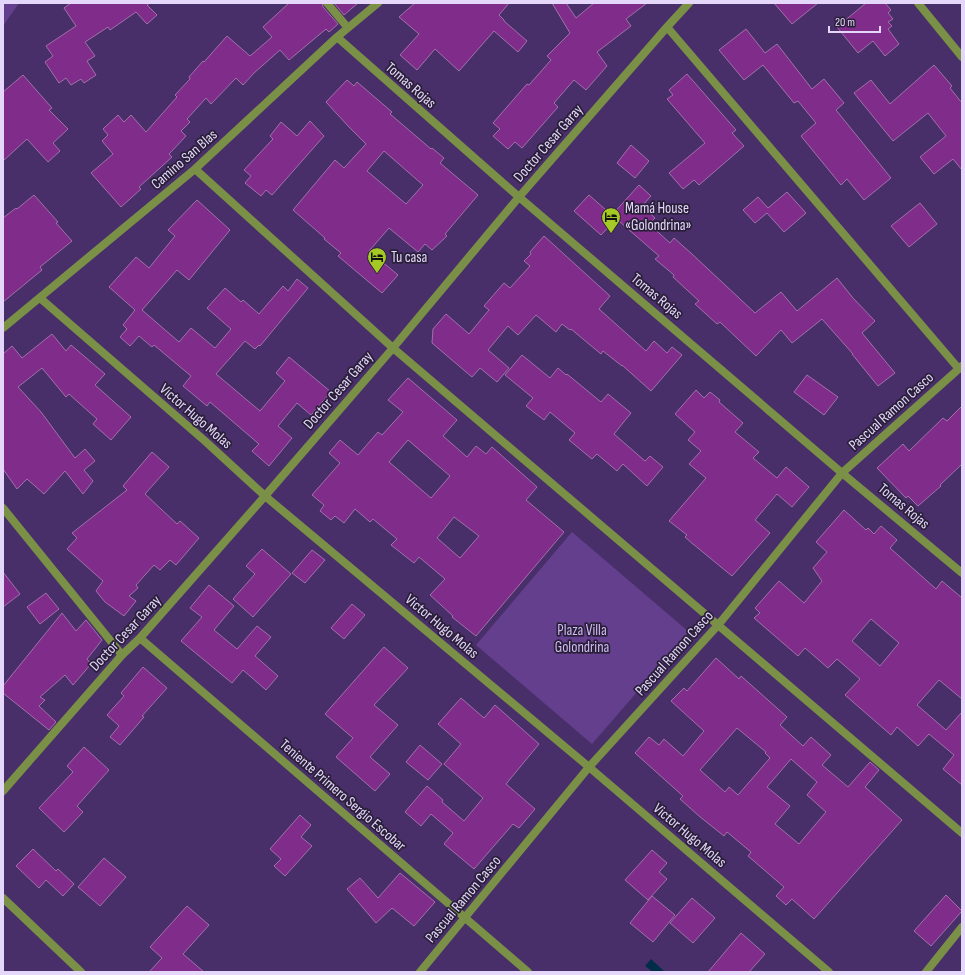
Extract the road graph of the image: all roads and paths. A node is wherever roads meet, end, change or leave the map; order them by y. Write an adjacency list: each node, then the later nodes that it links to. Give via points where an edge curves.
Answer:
1 (326, 3): 6 (street)
2 (378, 3): 6 (street, Camino San Blas)
3 (689, 3): 5 (street, Doctor Cesar Garay)
4 (918, 3): 8 (street)
5 (667, 27): 10 (street, Doctor Cesar Garay); 14 (street)
6 (348, 28): 7 (street, Camino San Blas)
7 (337, 37): 9 (street, Camino San Blas); 10 (street, Tomas Rojas)
8 (962, 57)
9 (195, 169): 11 (street, Camino San Blas); 13 (street)
10 (519, 197): 13 (street, Doctor Cesar Garay); 15 (street, Tomas Rojas)
11 (40, 298): 12 (street, Camino San Blas); 16 (street, Victor Hugo Molas)
12 (3, 328)
13 (393, 348): 16 (street, Doctor Cesar Garay); 19 (street)
14 (960, 367): 15 (street, Pascual Ramon Casco)
15 (842, 473): 18 (street, Tomas Rojas); 19 (street, Pascual Ramon Casco)
16 (265, 496): 20 (street, Doctor Cesar Garay); 22 (street, Victor Hugo Molas)
17 (3, 508): 21 (street)
18 (962, 573)
19 (719, 624): 22 (street, Pascual Ramon Casco); 24 (street)
20 (140, 638): 21 (street, Doctor Cesar Garay); 26 (street, Teniente Primero Sergio Escobar)
21 (122, 655): 23 (street, Doctor Cesar Garay)
22 (588, 767): 26 (street, Pascual Ramon Casco); 31 (street, Victor Hugo Molas)
23 (3, 791)
24 (962, 833)
25 (3, 898): 28 (street)
26 (466, 919): 29 (street, Pascual Ramon Casco); 30 (street, Teniente Primero Sergio Escobar)
27 (962, 927): 32 (street)
28 (81, 972)
29 (420, 972)
30 (528, 972)
31 (829, 972)
32 (926, 972)

